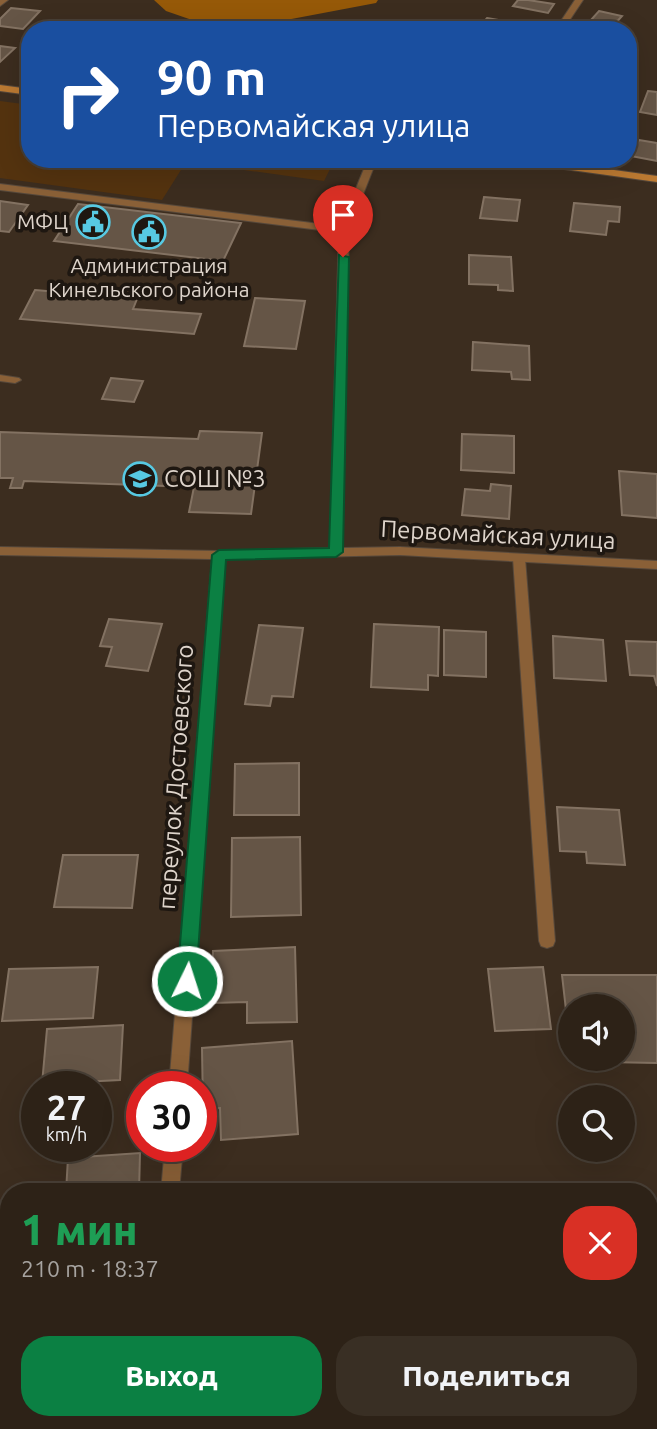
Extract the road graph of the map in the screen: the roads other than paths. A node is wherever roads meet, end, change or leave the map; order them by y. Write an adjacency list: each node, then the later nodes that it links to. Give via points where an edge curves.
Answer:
1 (579, 0): 2 (street)
2 (565, 21)
3 (0, 88): 4 (street)
4 (21, 91)
5 (369, 168): 9 (street)
6 (578, 168): 7 (street)
7 (657, 179)
8 (0, 187): 9 (street)
9 (344, 230): 13 (street)
10 (0, 378): 11 (street)
11 (15, 380)
12 (0, 551): 14 (street, Первомайская улица)
13 (336, 552): 14 (street, Первомайская улица); 15 (street, Первомайская улица)
14 (219, 555): 18 (street, переулок Достоевского)
15 (519, 558): 16 (street, Первомайская улица); 17 (street)
16 (657, 565)
17 (547, 941)
18 (179, 1071)
19 (173, 1162): 20 (street)
20 (171, 1183)

